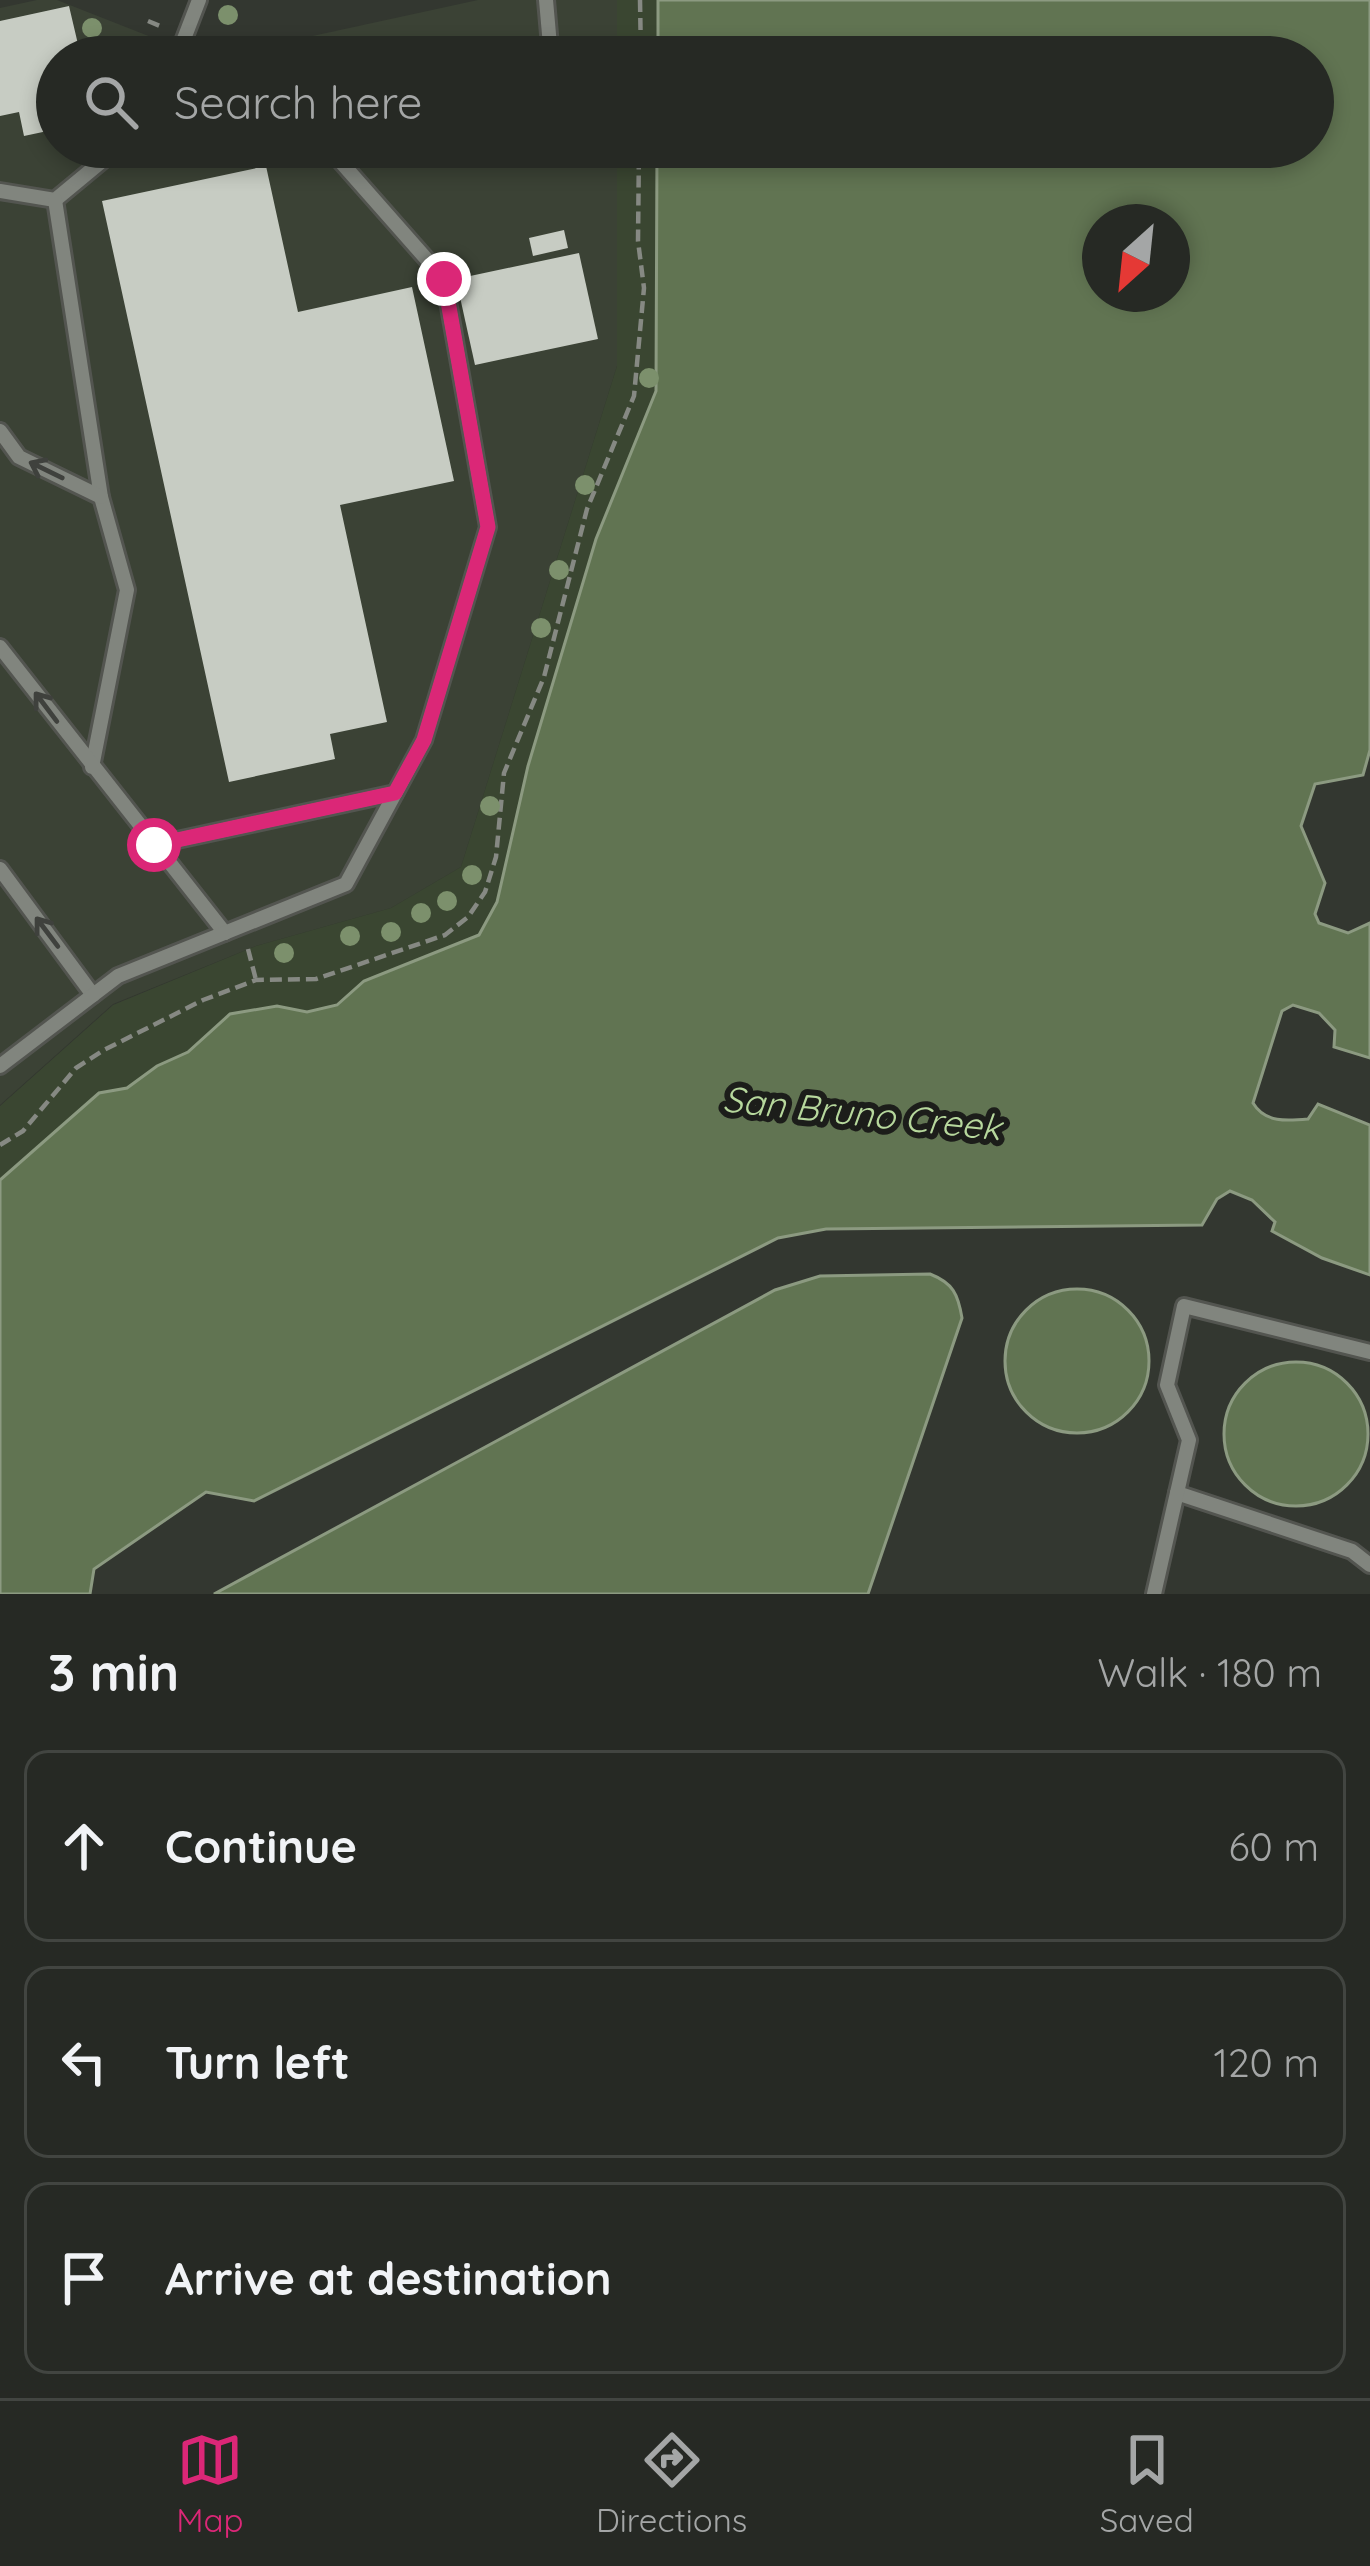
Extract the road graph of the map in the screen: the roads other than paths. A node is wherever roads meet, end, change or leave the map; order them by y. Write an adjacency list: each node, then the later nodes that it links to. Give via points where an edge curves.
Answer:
1 (199, 0): 3 (lane)
2 (546, 0): 4 (lane)
3 (185, 36)
4 (549, 36)
5 (94, 168): 8 (lane)
6 (346, 168): 13 (lane, via 444,279 488,527 424,740)
7 (0, 191): 8 (lane)
8 (55, 200): 10 (lane)
9 (0, 431): 10 (lane, one-way to 9, via 19,457)
10 (100, 496): 12 (lane, via 127,590)
11 (0, 646): 12 (lane, one-way to 11)
12 (92, 767): 14 (lane)
13 (395, 793): 14 (lane); 16 (lane, via 346,884)
14 (154, 845): 16 (lane)
15 (0, 869): 17 (lane, one-way to 15)
16 (225, 933): 17 (lane, via 118,976)
17 (93, 995): 18 (lane)
18 (0, 1066)
19 (1370, 1352): 20 (lane, via 1184,1306 1167,1385 1189,1440)
20 (1177, 1493): 21 (lane); 22 (lane)
21 (1370, 1564)
22 (1154, 1594)

